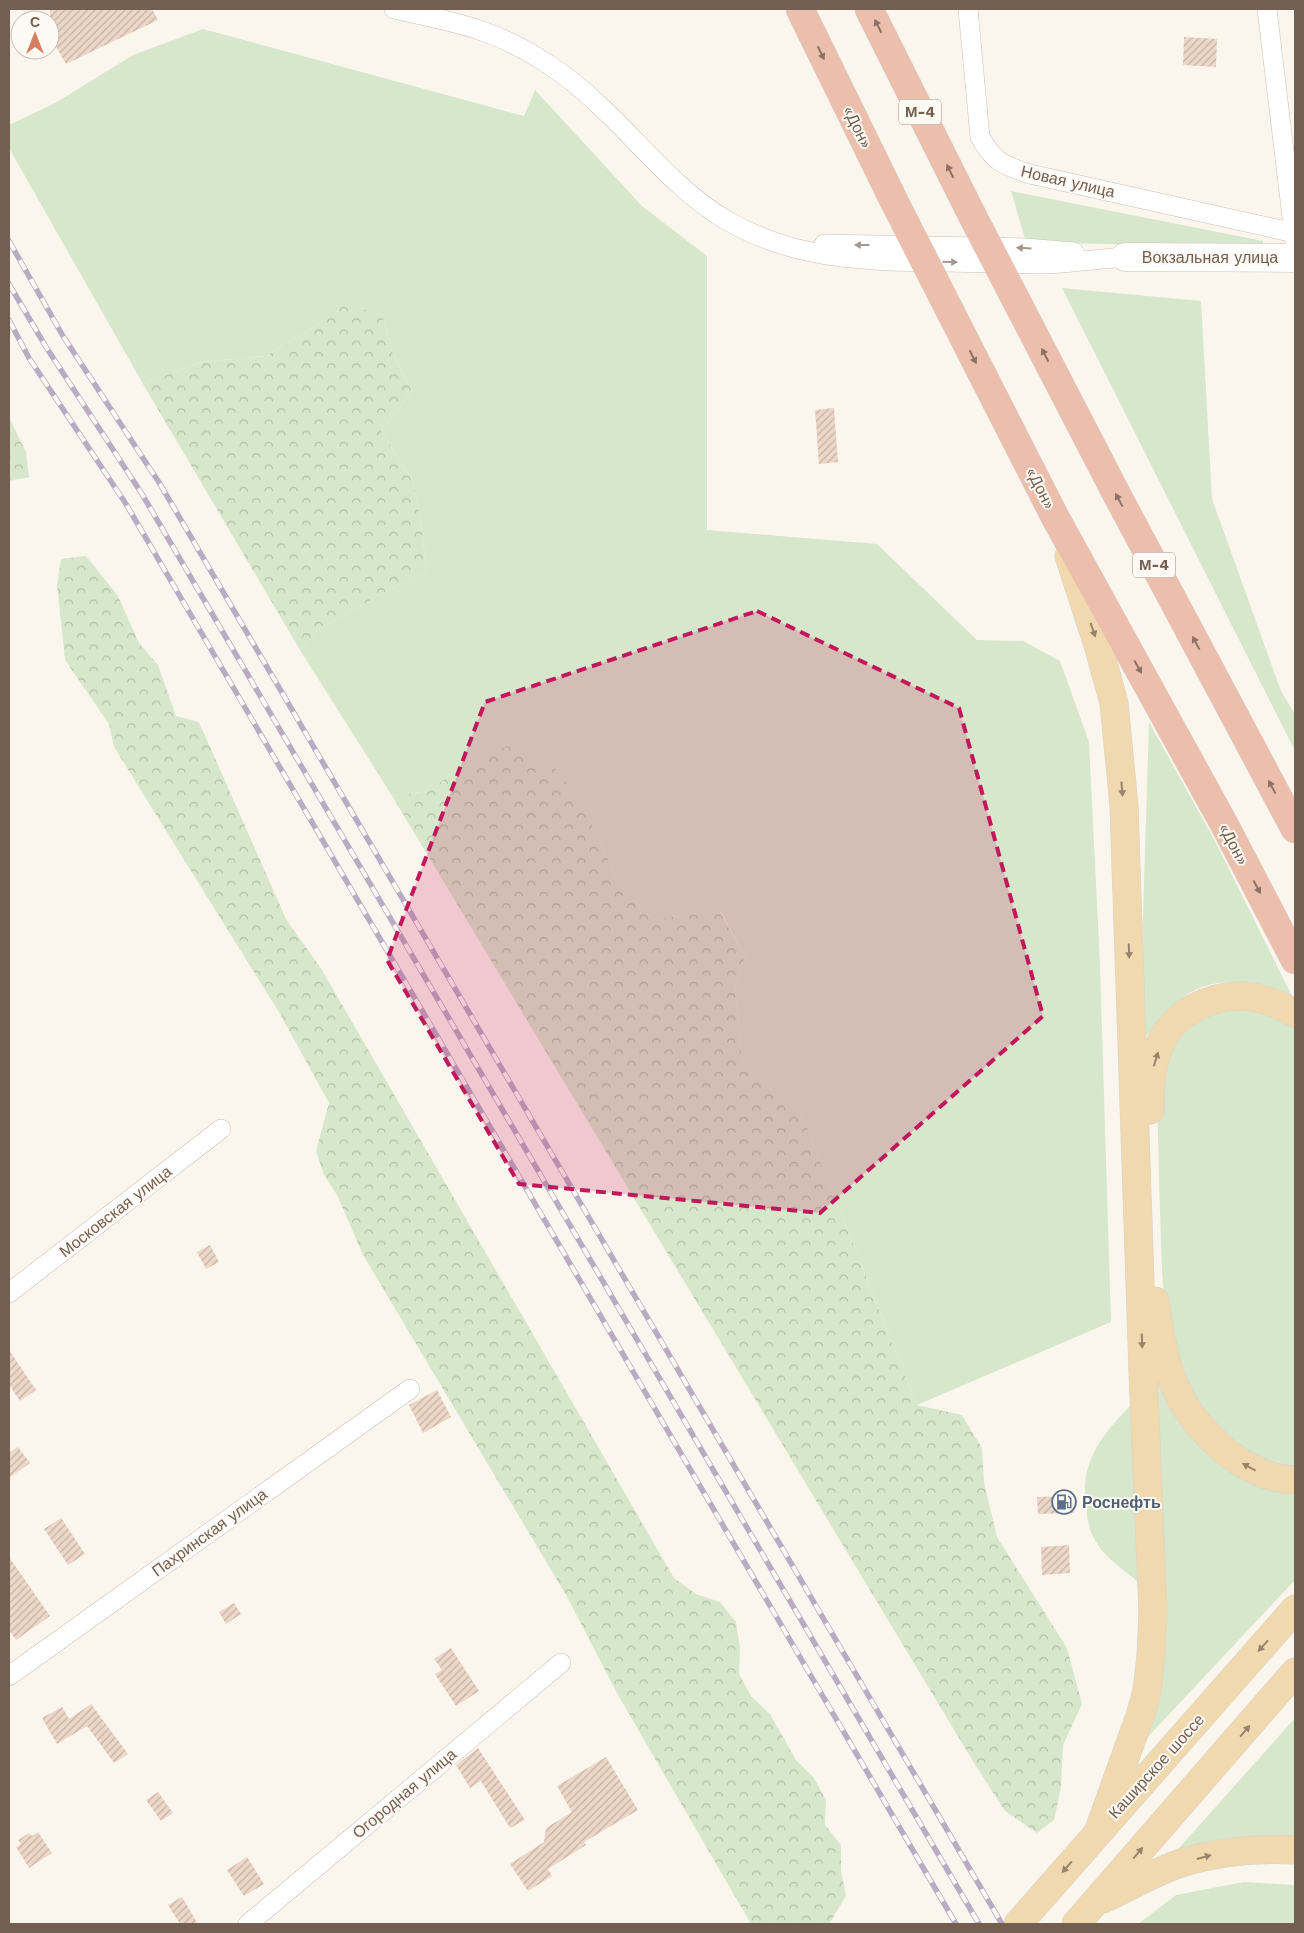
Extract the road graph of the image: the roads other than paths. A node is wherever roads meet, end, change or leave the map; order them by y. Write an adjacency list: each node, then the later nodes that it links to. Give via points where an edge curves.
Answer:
1 (394, 9): 7 (street, via 484,32 546,64 600,105 700,203 727,221 782,244 822,255 866,261 1045,264)
2 (800, 9): 8 (highway, «Дон», one-way to 8, bridge)
3 (869, 9): 9 (highway, М-4, one-way to 3, bridge, via 1117,495)
4 (968, 9): 6 (street, Новая улица, via 980,137 1002,165)
5 (1267, 9): 6 (street)
6 (1295, 241): 7 (street, Вокзальная улица)
7 (1125, 257)
8 (1055, 517): 10 (highway, «Дон», one-way to 10); 20 (main road, one-way to 20, via 1114,703 1124,806 1153,1612 1144,1700)
9 (1295, 830)
10 (1295, 960)
11 (1295, 1013): 15 (main road, one-way to 11, via 1259,1472 1216,1443 1188,1412 1169,1372 1155,1299 1150,1086 1161,1041 1173,1024 1192,1008 1217,998 1245,996)
12 (221, 1129): 13 (street, Московская улица)
13 (9, 1293)
14 (410, 1389): 19 (street, Пахринская улица)
15 (1295, 1480)
16 (1295, 1609): 20 (main road, Каширское шоссе, one-way to 20)
17 (560, 1663): 23 (street, Огородная улица)
18 (1295, 1672): 22 (main road, one-way to 18)
19 (9, 1676)
20 (1099, 1830): 24 (main road, Каширское шоссе, one-way to 24)
21 (1295, 1850): 22 (main road, one-way to 21, via 1183,1863 1214,1854 1247,1849)
22 (1094, 1903): 25 (main road)
23 (248, 1924)
24 (1018, 1924)
25 (1076, 1924)

